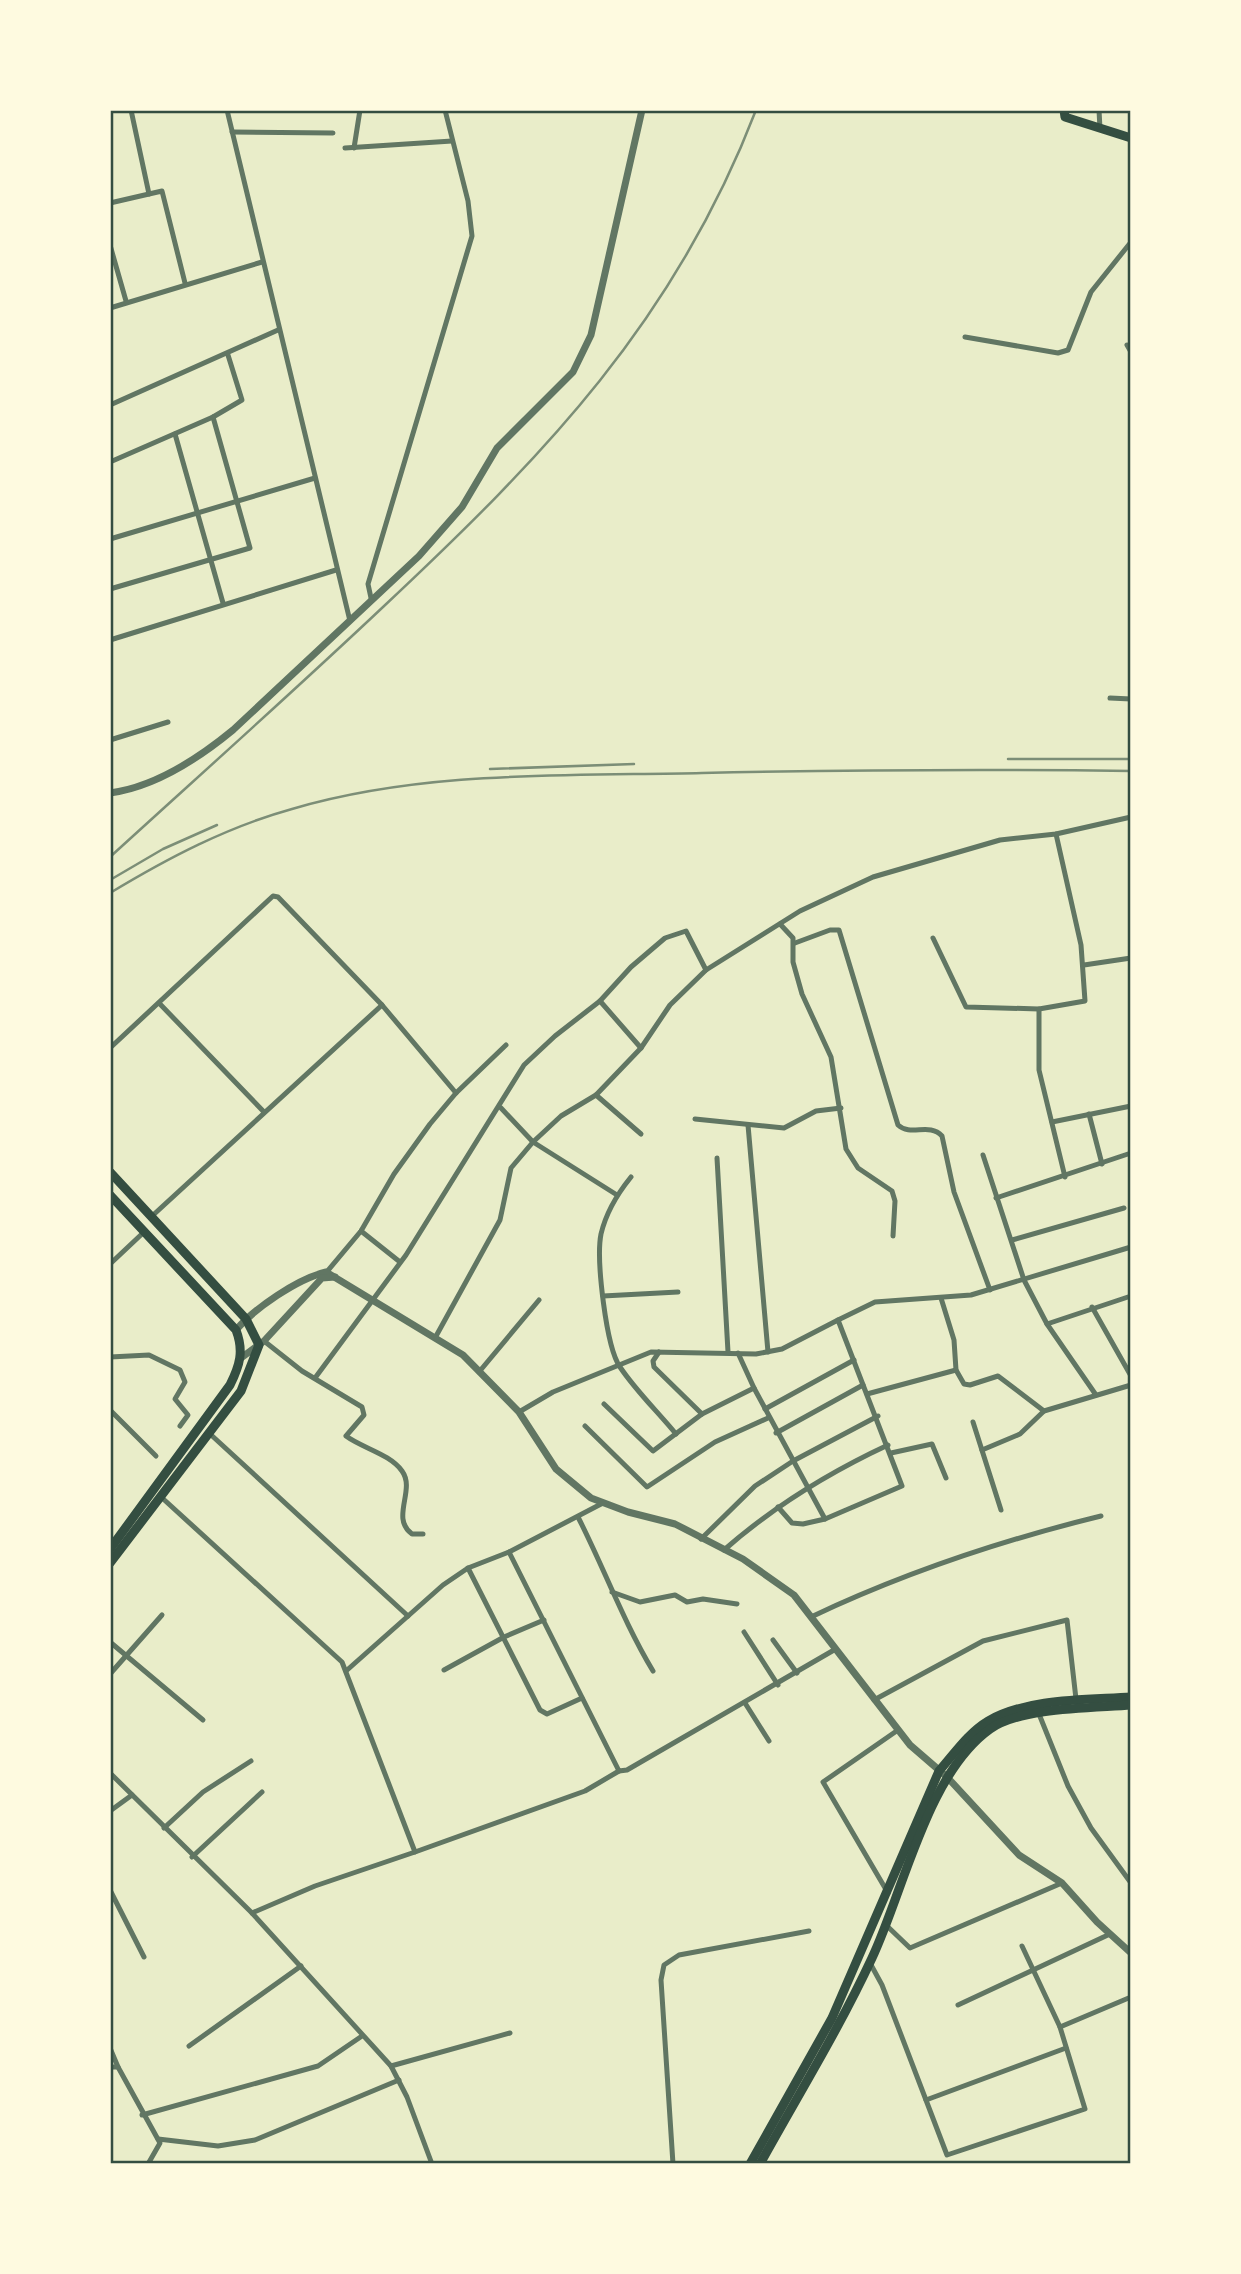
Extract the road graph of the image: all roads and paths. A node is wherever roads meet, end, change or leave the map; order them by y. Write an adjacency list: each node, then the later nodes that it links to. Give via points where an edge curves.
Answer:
1 (131, 110): 15 (street)
2 (227, 110): 9 (street)
3 (360, 110): 14 (street)
4 (445, 110): 12 (street)
5 (642, 110): 37 (street, via 591,335 573,372 497,448 462,507 441,532)
6 (1063, 110): 8 (main road, via 1065,117)
7 (1098, 110): 8 (street)
8 (1100, 129): 11 (main road)
9 (232, 132): 10 (street); 19 (street)
10 (333, 132)
11 (1131, 138)
12 (452, 141): 14 (street); 37 (street, via 472,236 369,584)
13 (345, 148): 14 (street)
14 (355, 148)
15 (149, 194): 16 (street); 20 (street, via 162,191)
16 (110, 203)
17 (1131, 242): 24 (street, via 1091,292 1065,352)
18 (110, 246): 21 (street)
19 (262, 262): 20 (street); 23 (street)
20 (185, 283): 21 (street)
21 (126, 301): 22 (street)
22 (110, 308)
23 (278, 330): 25 (street); 30 (street)
24 (965, 337)
25 (228, 355): 26 (street); 27 (street, via 242,400)
26 (110, 405)
27 (213, 417): 28 (street); 31 (street)
28 (174, 434): 29 (street); 32 (street)
29 (110, 462)
30 (315, 478): 31 (street); 35 (street)
31 (235, 501): 32 (street); 34 (street, via 250,548)
32 (196, 513): 33 (street); 34 (street)
33 (110, 539)
34 (210, 558): 36 (street); 38 (street)
35 (336, 570): 38 (street); 39 (street)
36 (110, 589)
37 (371, 598): 39 (street)
38 (223, 603): 40 (street)
39 (350, 621): 45 (street, via 205,752 174,770)
40 (110, 640)
41 (1110, 698): 42 (street)
42 (1131, 699)
43 (167, 722): 44 (street)
44 (110, 740)
45 (110, 793)
46 (1131, 817): 47 (street)
47 (1056, 834): 48 (street, via 1000,840 889,872); 52 (street)
48 (779, 924): 50 (street); 53 (street)
49 (933, 938): 57 (street, via 966,1007)
50 (795, 943): 65 (street, via 795,971 807,1009 831,1057); 94 (street, via 839,930 897,1122 905,1130 930,1129 942,1136 954,1192)
51 (1131, 958): 52 (street)
52 (1084, 965): 57 (street, via 1085,1001)
53 (706, 970): 54 (street, via 686,931 665,938); 60 (street, via 670,1005)
54 (600, 1001): 60 (street); 64 (street, via 524,1065)
55 (159, 1003): 56 (street, via 276,895); 59 (street); 66 (street)
56 (382, 1005): 61 (street); 66 (street)
57 (1039, 1009): 69 (street, via 1039,1070)
58 (506, 1045): 61 (street)
59 (110, 1048)
60 (641, 1048): 62 (street)
61 (456, 1093): 85 (street, via 394,1174)
62 (596, 1095): 71 (street); 72 (street, via 561,1116)
63 (1131, 1106): 67 (street)
64 (500, 1108): 72 (street); 90 (street)
65 (841, 1108): 70 (street, via 816,1111 784,1128); 87 (street, via 851,1162 884,1183 895,1200)
66 (264, 1112): 84 (street)
67 (1089, 1114): 69 (street); 76 (street)
68 (695, 1119): 70 (street)
69 (1052, 1122): 79 (street)
70 (748, 1125): 110 (street)
71 (641, 1134)
72 (533, 1142): 81 (street); 106 (street, via 511,1168 500,1220)
73 (1131, 1153): 76 (street)
74 (983, 1155): 82 (street)
75 (718, 1158): 109 (street)
76 (1102, 1164): 79 (street)
77 (110, 1172): 84 (main road)
78 (631, 1177): 81 (street)
79 (1065, 1177): 82 (street)
80 (110, 1195): 86 (main road)
81 (617, 1195): 96 (street, via 600,1241)
82 (996, 1198): 88 (street)
83 (1124, 1208): 88 (street)
84 (151, 1217): 102 (main road)
85 (361, 1231): 90 (street); 92 (street)
86 (144, 1232): 91 (street); 105 (main road)
87 (893, 1236)
88 (1012, 1240): 93 (street)
89 (1131, 1247): 93 (street)
90 (400, 1262): 99 (street)
91 (110, 1265)
92 (324, 1275): 99 (street, via 336,1277); 102 (street, via 300,1282); 107 (street)
93 (1024, 1280): 94 (street); 104 (street)
94 (990, 1290): 98 (street)
95 (678, 1292): 96 (street)
96 (603, 1296): 115 (street)
97 (1131, 1296): 101 (street)
98 (942, 1298): 103 (street, via 875,1302); 116 (street, via 954,1340)
99 (373, 1300): 106 (street); 119 (street)
100 (540, 1300): 117 (street)
101 (1092, 1307): 104 (street); 118 (street)
102 (246, 1319): 105 (street); 107 (main road)
103 (838, 1320): 110 (street); 114 (street)
104 (1047, 1324): 124 (street)
105 (236, 1330): 113 (main road)
106 (435, 1338): 117 (street, via 463,1355)
107 (261, 1343): 113 (street); 119 (street); 136 (main road, via 241,1391)
108 (659, 1352): 109 (street); 115 (street); 130 (street, via 654,1367)
109 (728, 1352): 111 (street)
110 (768, 1352): 111 (street)
111 (738, 1353): 122 (street)
112 (110, 1357): 134 (street, via 149,1355 180,1370 185,1382 175,1399 188,1415)
113 (241, 1358): 155 (main road, via 230,1385)
114 (854, 1360): 120 (street); 126 (street)
115 (618, 1365): 129 (street); 138 (street)
116 (956, 1370): 123 (street); 128 (street, via 966,1385 1004,1379)
117 (479, 1372): 129 (street)
118 (1131, 1376)
119 (315, 1378): 153 (street, via 364,1409 365,1415 346,1436 402,1470 406,1482 404,1527 412,1534)
120 (863, 1385): 123 (street); 137 (street)
121 (1131, 1385): 124 (street)
122 (754, 1388): 126 (street); 130 (street)
123 (867, 1394): 131 (street)
124 (1096, 1395): 128 (street)
125 (604, 1404): 138 (street, via 653,1451)
126 (765, 1409): 132 (street)
127 (110, 1410): 142 (street)
128 (1044, 1411): 140 (street, via 1020,1434)
129 (519, 1412): 147 (street, via 555,1469)
130 (702, 1414): 138 (street)
131 (878, 1416): 139 (street); 143 (street)
132 (768, 1418): 135 (street, via 715,1442 647,1487); 137 (street)
133 (973, 1422): 140 (street)
134 (180, 1426)
135 (586, 1426)
136 (209, 1433): 146 (main road); 163 (street)
137 (776, 1433): 143 (street)
138 (676, 1434)
139 (888, 1446): 141 (street); 145 (street)
140 (982, 1450): 149 (street)
141 (891, 1453): 144 (street, via 932,1444); 152 (street, via 902,1486)
142 (156, 1456)
143 (793, 1461): 145 (street); 154 (street, via 755,1486)
144 (946, 1478)
145 (807, 1489): 148 (street); 152 (street)
146 (160, 1496): 158 (main road, via 139,1530); 173 (street, via 342,1662)
147 (603, 1503): 151 (street); 154 (street, via 675,1524)
148 (778, 1507): 152 (street, via 792,1523); 156 (street)
149 (1001, 1510)
150 (1101, 1516): 164 (street, via 965,1552)
151 (579, 1517): 157 (street); 160 (street)
152 (825, 1519)
153 (423, 1534)
154 (701, 1539): 156 (street)
155 (110, 1549)
156 (724, 1550): 164 (street, via 794,1595)
157 (509, 1552): 159 (street); 165 (street)
158 (110, 1563)
159 (468, 1568): 163 (street); 167 (street)
160 (612, 1592): 161 (street, via 640,1602 675,1595 687,1602 704,1599); 174 (street)
161 (737, 1605)
162 (162, 1615): 171 (street)
163 (408, 1616): 173 (street)
164 (811, 1616): 170 (street)
165 (544, 1620): 167 (street); 179 (street)
166 (744, 1632): 177 (street)
167 (504, 1637): 172 (street); 179 (street, via 543,1713)
168 (773, 1640): 175 (street)
169 (110, 1642): 171 (street)
170 (834, 1650): 175 (street); 180 (street)
171 (126, 1655): 176 (street); 185 (street)
172 (444, 1670)
173 (346, 1671): 196 (street)
174 (653, 1671)
175 (797, 1673): 177 (street)
176 (110, 1674)
177 (778, 1685): 182 (street)
178 (1131, 1697): 181 (main road)
179 (582, 1698): 189 (street)
180 (874, 1700): 181 (street, via 983,1641 1067,1620); 186 (street)
181 (1076, 1701): 191 (main road, via 1035,1706 987,1721 966,1739)
182 (744, 1703): 187 (street); 189 (street)
183 (1131, 1705): 184 (main road)
184 (1039, 1714): 191 (main road, via 990,1729); 199 (street, via 1068,1786 1091,1828)
185 (203, 1720)
186 (898, 1730): 191 (street); 201 (street, via 823,1782)
187 (769, 1741)
188 (251, 1761): 195 (street, via 203,1792)
189 (619, 1771): 196 (street, via 585,1791)
190 (110, 1773): 193 (street)
191 (943, 1774): 198 (street, via 1019,1855); 201 (main road); 203 (main road)
192 (262, 1793): 197 (street)
193 (132, 1795): 194 (street); 195 (street)
194 (110, 1811)
195 (164, 1828): 197 (street)
196 (415, 1852): 202 (street)
197 (192, 1857): 202 (street)
198 (1062, 1883): 203 (street, via 910,1948); 205 (street)
199 (1131, 1883)
200 (110, 1890): 208 (street)
201 (888, 1893): 231 (main road, via 832,2018)
202 (252, 1913): 210 (street)
203 (886, 1925): 209 (main road)
204 (809, 1931): 230 (street, via 679,1955 664,1965 661,1980)
205 (1110, 1934): 207 (street); 211 (street)
206 (1022, 1946): 211 (street)
207 (1131, 1953)
208 (144, 1957)
209 (870, 1964): 224 (street); 227 (main road)
210 (301, 1966): 216 (street); 217 (street)
211 (1034, 1969): 213 (street); 214 (street)
212 (1131, 1997): 214 (street)
213 (958, 2005)
214 (1060, 2027): 219 (street)
215 (510, 2033): 220 (street)
216 (362, 2036): 220 (street); 225 (street, via 318,2066)
217 (190, 2046)
218 (110, 2048): 222 (street)
219 (1066, 2048): 224 (street); 224 (street, via 1085,2109 947,2155)
220 (391, 2066): 223 (street)
221 (110, 2067): 222 (street)
222 (118, 2067): 225 (street)
223 (399, 2080): 226 (street, via 255,2140 218,2146); 229 (street)
224 (926, 2100)
225 (142, 2115): 226 (street)
226 (158, 2139): 228 (street, via 159,2149)
227 (764, 2161)
228 (148, 2164)
229 (432, 2164)
230 (673, 2164)
231 (750, 2164)

